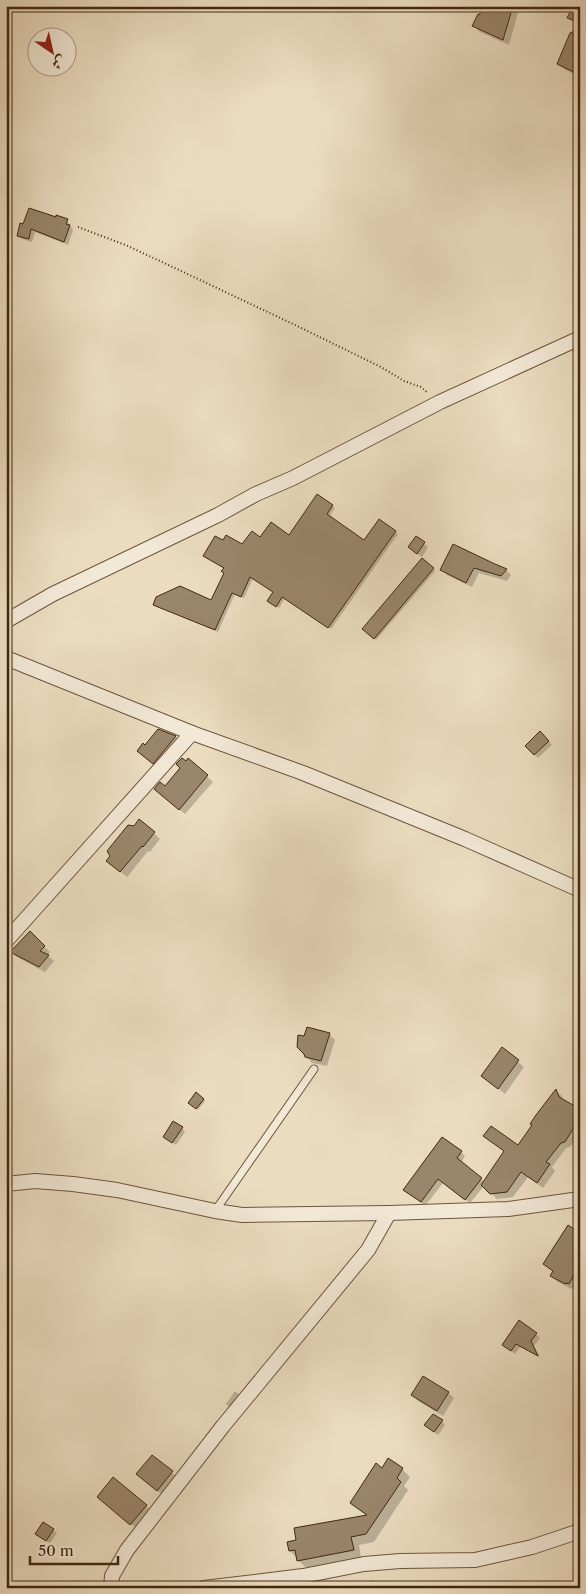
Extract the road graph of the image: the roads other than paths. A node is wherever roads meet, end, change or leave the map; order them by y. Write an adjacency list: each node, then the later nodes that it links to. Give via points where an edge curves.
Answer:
1 (580, 338): 2 (street, via 440,402 293,478 53,594)
2 (6, 621)
3 (6, 658): 4 (street)
4 (192, 733): 5 (street, via 304,773); 6 (street)
5 (580, 890)
6 (6, 941)
7 (314, 1069): 10 (lane)
8 (6, 1184): 10 (street, via 73,1184)
9 (580, 1200): 11 (street, via 508,1209)
10 (215, 1211): 11 (street, via 242,1215)
11 (389, 1213): 13 (street, via 368,1250 223,1426 127,1550 112,1576)
12 (580, 1532): 14 (street, via 475,1560 364,1564 303,1576)
13 (111, 1588)
14 (204, 1588)

